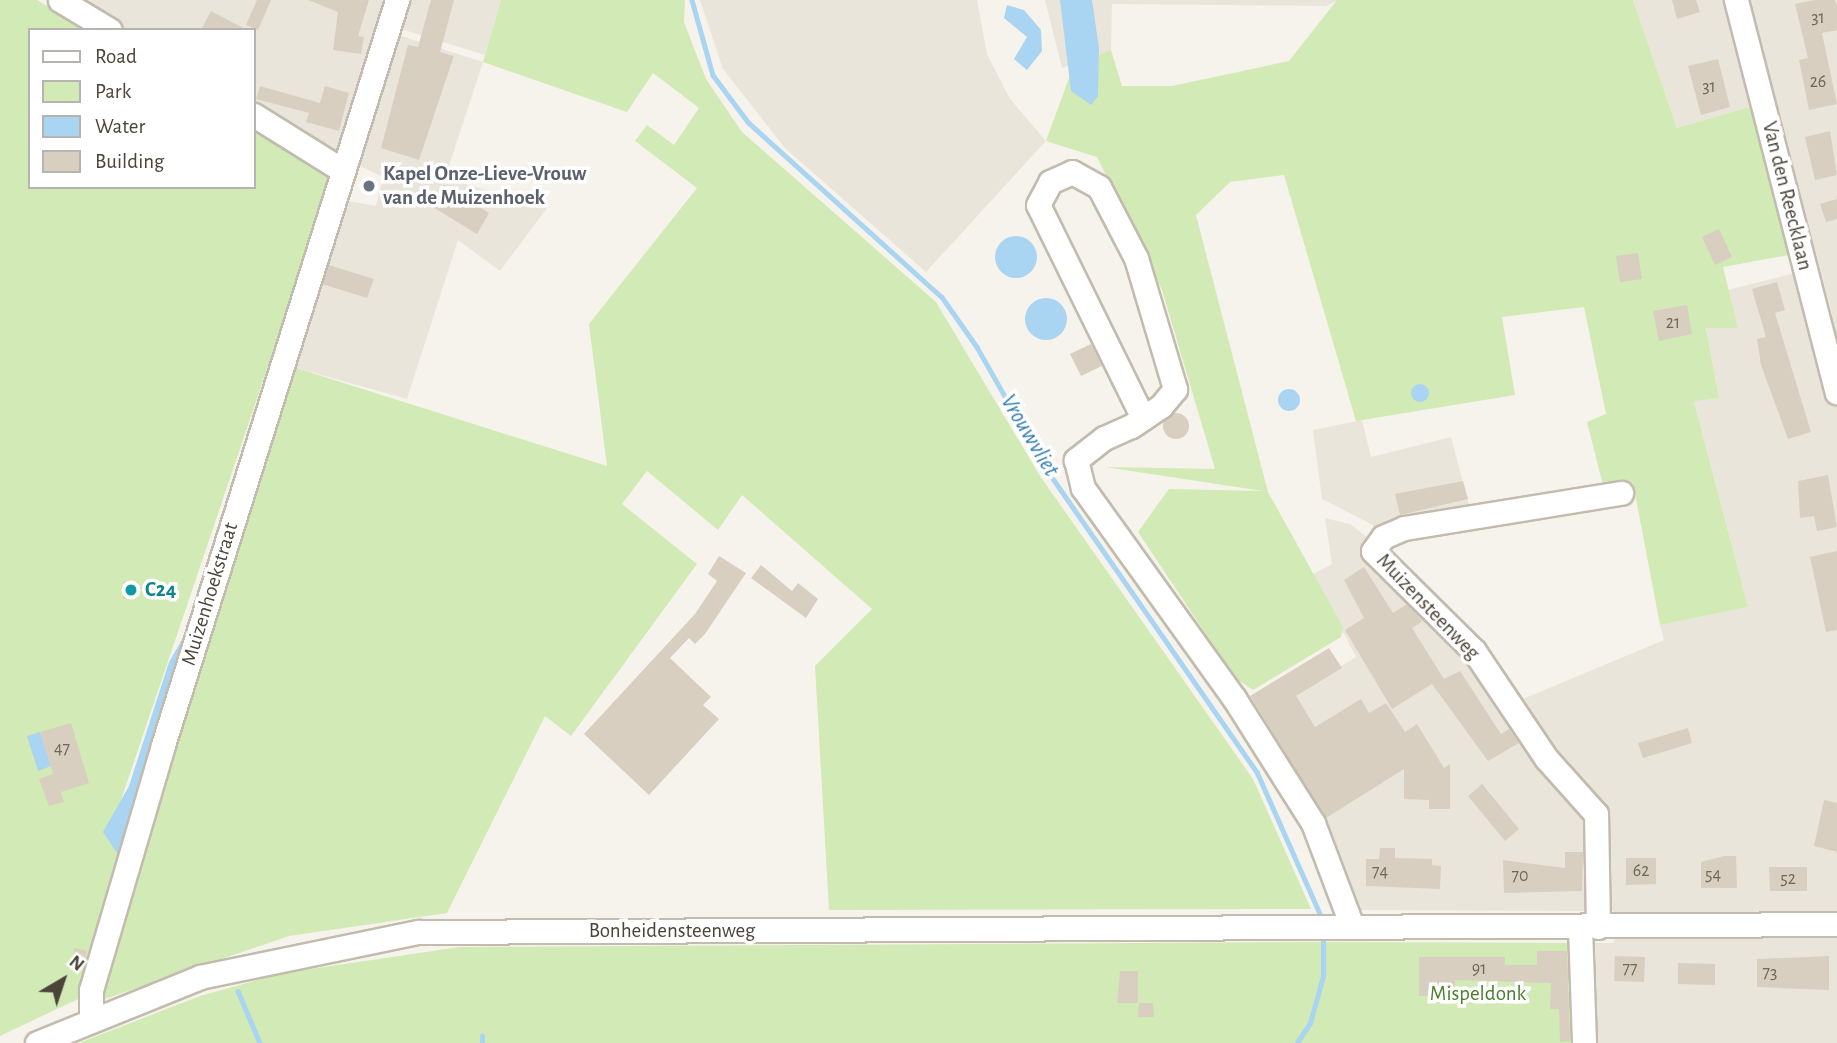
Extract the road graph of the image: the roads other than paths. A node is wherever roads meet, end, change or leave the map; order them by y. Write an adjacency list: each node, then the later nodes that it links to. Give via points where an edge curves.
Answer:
1 (60, 0): 4 (street)
2 (397, 0): 6 (street, Muizenhoekstraat)
3 (1736, 0): 7 (street, Van den Reecklaan)
4 (107, 28)
5 (256, 117): 6 (street)
6 (342, 170): 13 (street, Muizenhoekstraat, via 163,745 91,990)
7 (1837, 392)
8 (1143, 418): 8 (street, via 1175,389 1157,320 1136,258 1099,187 1072,172 1050,182 1038,205); 11 (street, via 1076,460 1083,488 1234,698 1313,823)
9 (1621, 493): 12 (street, Muizensteenweg, via 1404,528 1383,537 1373,551 1474,651 1546,758 1596,814)
10 (1837, 924): 12 (street)
11 (1330, 927): 12 (street); 13 (street, Bonheidensteenweg, via 418,932 200,977)
12 (1589, 927): 15 (street, Muizensteenweg)
13 (91, 1020): 14 (street, Bonheidensteenweg)
14 (37, 1043)
15 (1584, 1043)

